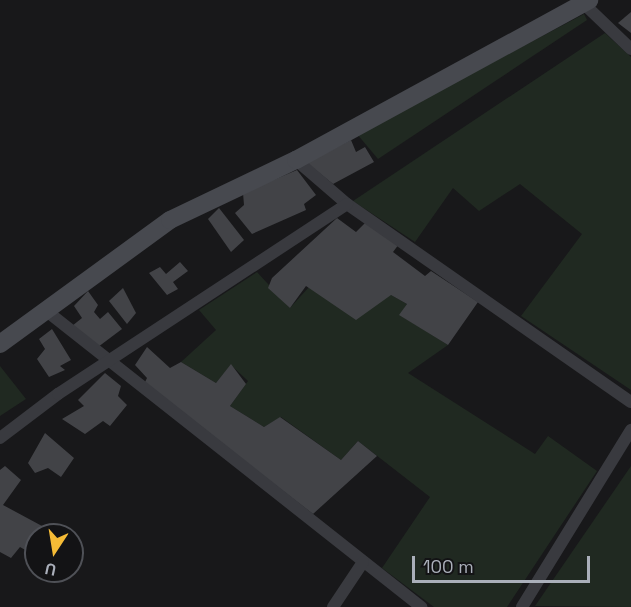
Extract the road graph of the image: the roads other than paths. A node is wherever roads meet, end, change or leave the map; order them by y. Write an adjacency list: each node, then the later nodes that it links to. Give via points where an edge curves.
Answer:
1 (592, 10): 2 (street); 3 (main road)
2 (631, 49)
3 (296, 160): 4 (street); 5 (main road, via 170,220)
4 (347, 204): 7 (street); 8 (street)
5 (44, 309): 6 (main road); 7 (street)
6 (0, 344)
7 (103, 358): 10 (street); 11 (street)
8 (631, 402)
9 (631, 430): 14 (street)
10 (0, 438)
11 (363, 562): 12 (street); 13 (street)
12 (333, 607)
13 (422, 607)
14 (522, 607)

